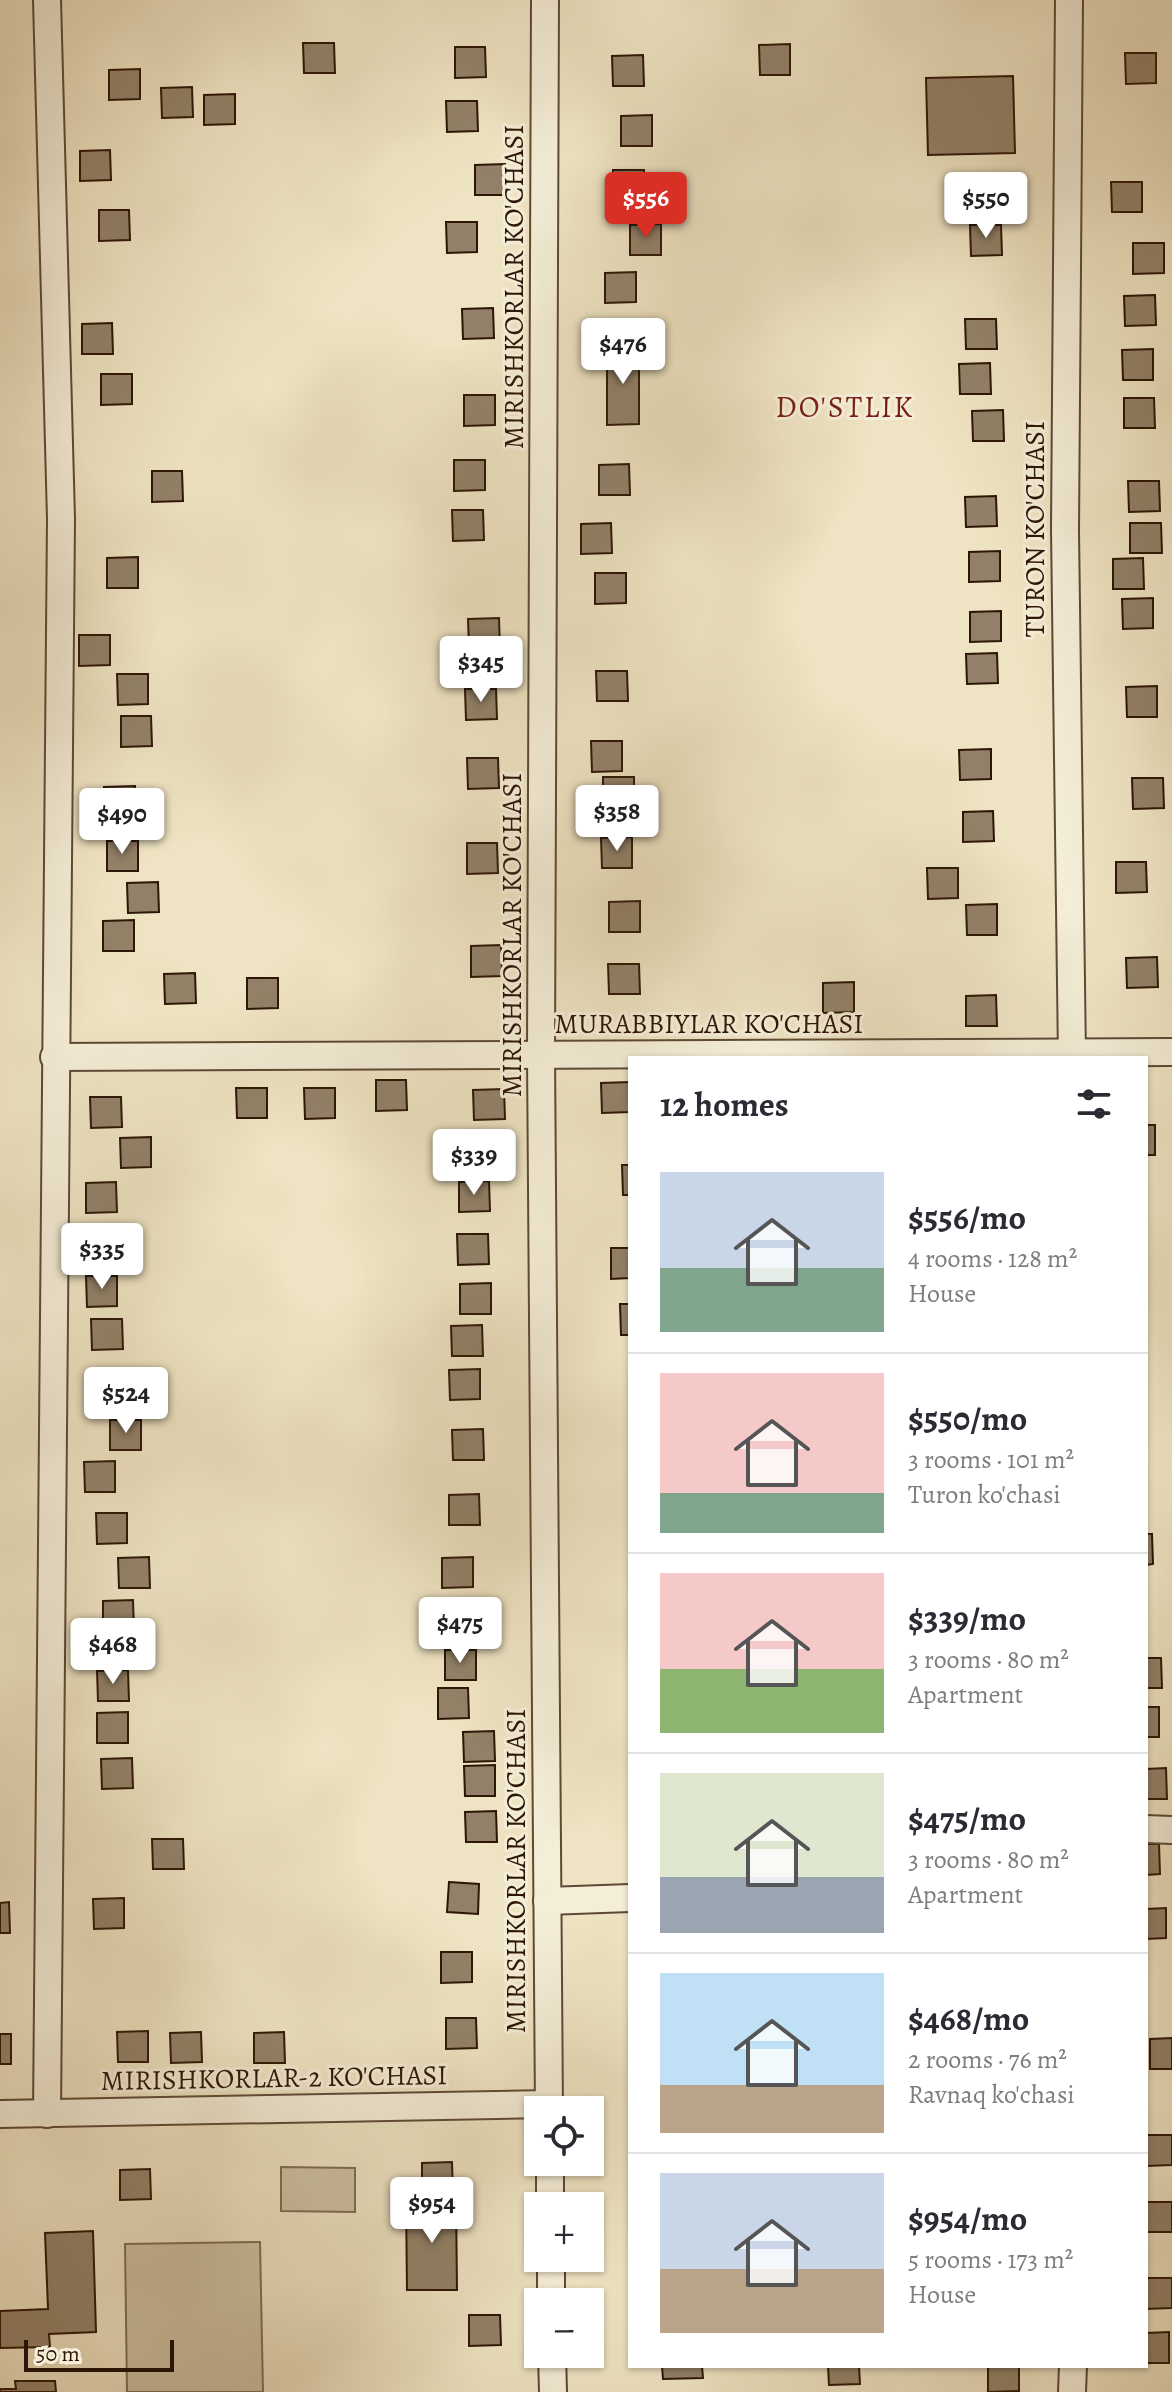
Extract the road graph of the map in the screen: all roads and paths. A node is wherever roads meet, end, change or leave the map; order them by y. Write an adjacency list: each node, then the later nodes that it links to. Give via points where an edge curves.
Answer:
1 (47, 0): 7 (street, via 61,519)
2 (545, 0): 5 (street, MIRISHKORLAR KO'CHASI)
3 (1069, 0): 6 (street, TURON KO'CHASI, via 1065,530)
4 (1172, 1052): 6 (street, MURABBIYLAR KO'CHASI)
5 (541, 1055): 6 (street, MURABBIYLAR KO'CHASI); 7 (street, MURABBIYLAR KO'CHASI); 11 (street, MIRISHKORLAR KO'CHASI)
6 (1072, 1056)
7 (54, 1057): 15 (street)
8 (1148, 1829): 9 (street)
9 (1172, 1830)
10 (628, 1898): 11 (street)
11 (547, 1901): 12 (street, MIRISHKORLAR KO'CHASI)
12 (549, 2096)
13 (524, 2107): 15 (street, MIRISHKORLAR-2 KO'CHASI)
14 (0, 2114): 15 (street, MIRISHKORLAR-2 KO'CHASI)
15 (47, 2114)
16 (552, 2368): 18 (street)
17 (1073, 2368): 19 (street)
18 (553, 2392)
19 (1072, 2392)

